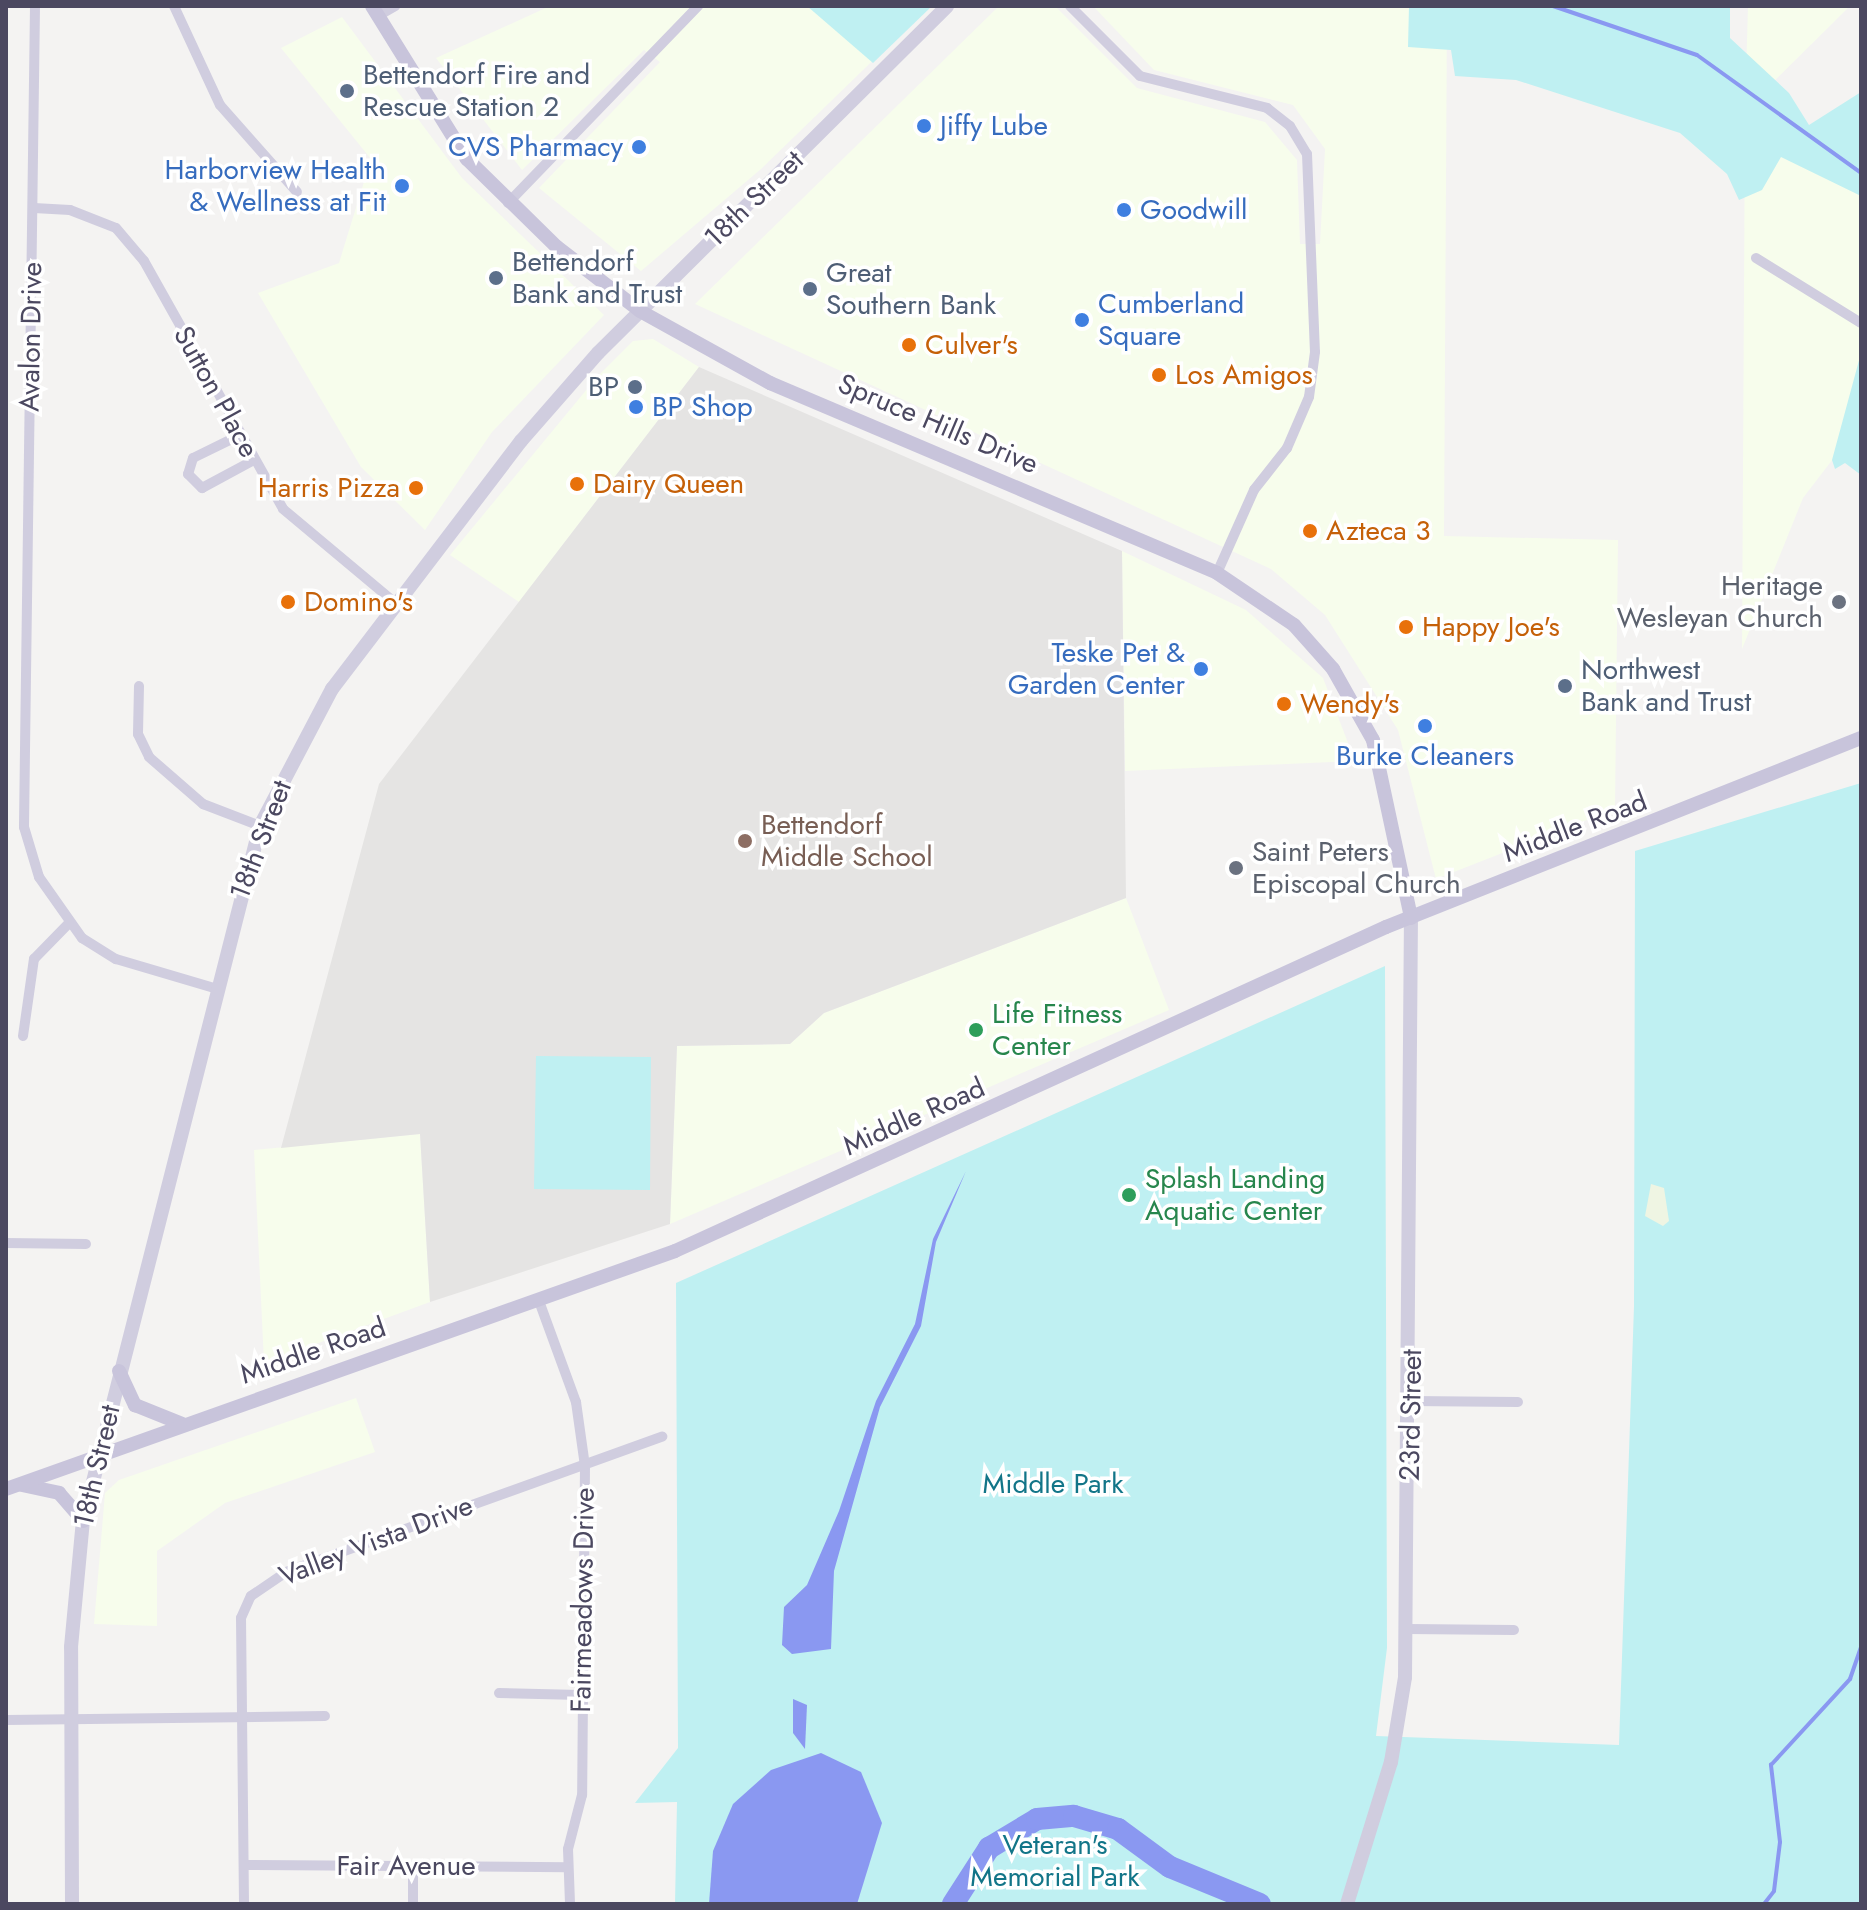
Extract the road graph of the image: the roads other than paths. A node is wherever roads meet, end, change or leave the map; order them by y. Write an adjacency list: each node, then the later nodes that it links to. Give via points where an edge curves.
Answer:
1 (35, 6): 10 (street, Avalon Drive)
2 (174, 6): 8 (street, via 220,105)
3 (395, 6): 7 (street)
4 (698, 6): 9 (street)
5 (947, 6): 12 (street, 18th Street)
6 (1070, 6): 16 (street, via 1140,76 1267,108 1290,126 1307,154 1315,352 1309,397 1287,448 1254,490)
7 (375, 11): 9 (main road, Spruce Hills Drive, via 424,98)
8 (297, 192)
9 (508, 203): 12 (main road, Spruce Hills Drive)
10 (34, 208): 14 (street, Sutton Place, via 79,212 116,228 144,261); 22 (street, Avalon Drive, via 24,827 39,877)
11 (1756, 258): 13 (street)
12 (640, 311): 16 (main road, Spruce Hills Drive, via 770,383); 17 (street, 18th Street, via 521,441)
13 (1861, 323)
14 (240, 435): 15 (street, Sutton Place); 15 (street, via 193,458 188,474 202,488)
15 (254, 460): 17 (street, Sutton Place, via 311,539)
16 (1217, 573): 21 (main road, Spruce Hills Drive, via 1294,625 1356,704 1383,766)
17 (393, 601): 20 (street, 18th Street, via 304,735)
18 (139, 686): 20 (street, via 138,734 149,757 203,804)
19 (1861, 738): 21 (main road, Middle Road)
20 (260, 826): 23 (street, 18th Street)
21 (1411, 918): 27 (main road, Middle Road, via 729,1229); 29 (street, 23rd Street)
22 (69, 923): 23 (street, Avalon Drive, via 116,959); 24 (street, via 34,959)
23 (217, 989): 28 (street, 18th Street)
24 (23, 1036)
25 (6, 1243): 26 (street)
26 (86, 1244)
27 (539, 1301): 31 (main road, Middle Road); 34 (street, Fairmeadows Drive, via 576,1402)
28 (119, 1371): 31 (main road, via 135,1405); 33 (street, 18th Street)
29 (1411, 1401): 30 (street); 37 (street, 23rd Street)
30 (1518, 1402)
31 (182, 1424): 33 (main road, Middle Road)
32 (662, 1437): 34 (street, Valley Vista Drive)
33 (98, 1455): 35 (main road, Middle Road); 36 (street, 18th Street)
34 (585, 1466): 40 (street, Fairmeadows Drive); 41 (street, Valley Vista Drive, via 259,1587 241,1618)
35 (12, 1487): 36 (main road, Middle Road, via 59,1493)
36 (83, 1521): 44 (street, 18th Street)
37 (1408, 1629): 38 (street); 52 (street, 23rd Street, via 1391,1762)
38 (1514, 1630)
39 (499, 1693): 40 (street)
40 (580, 1695): 47 (street, Fairmeadows Drive, via 582,1795)
41 (242, 1716): 42 (street); 44 (street); 45 (street, Valley Vista Drive)
42 (325, 1716)
43 (6, 1720): 44 (street)
44 (71, 1720): 48 (street, 18th Street)
45 (244, 1865): 46 (street, Fair Avenue); 49 (street, Valley Vista Drive)
46 (413, 1866): 47 (street, Fair Avenue); 50 (street)
47 (568, 1867): 51 (street, Fairmeadows Drive)
48 (72, 1904)
49 (244, 1904)
50 (413, 1904)
51 (570, 1904)
52 (1347, 1904)

